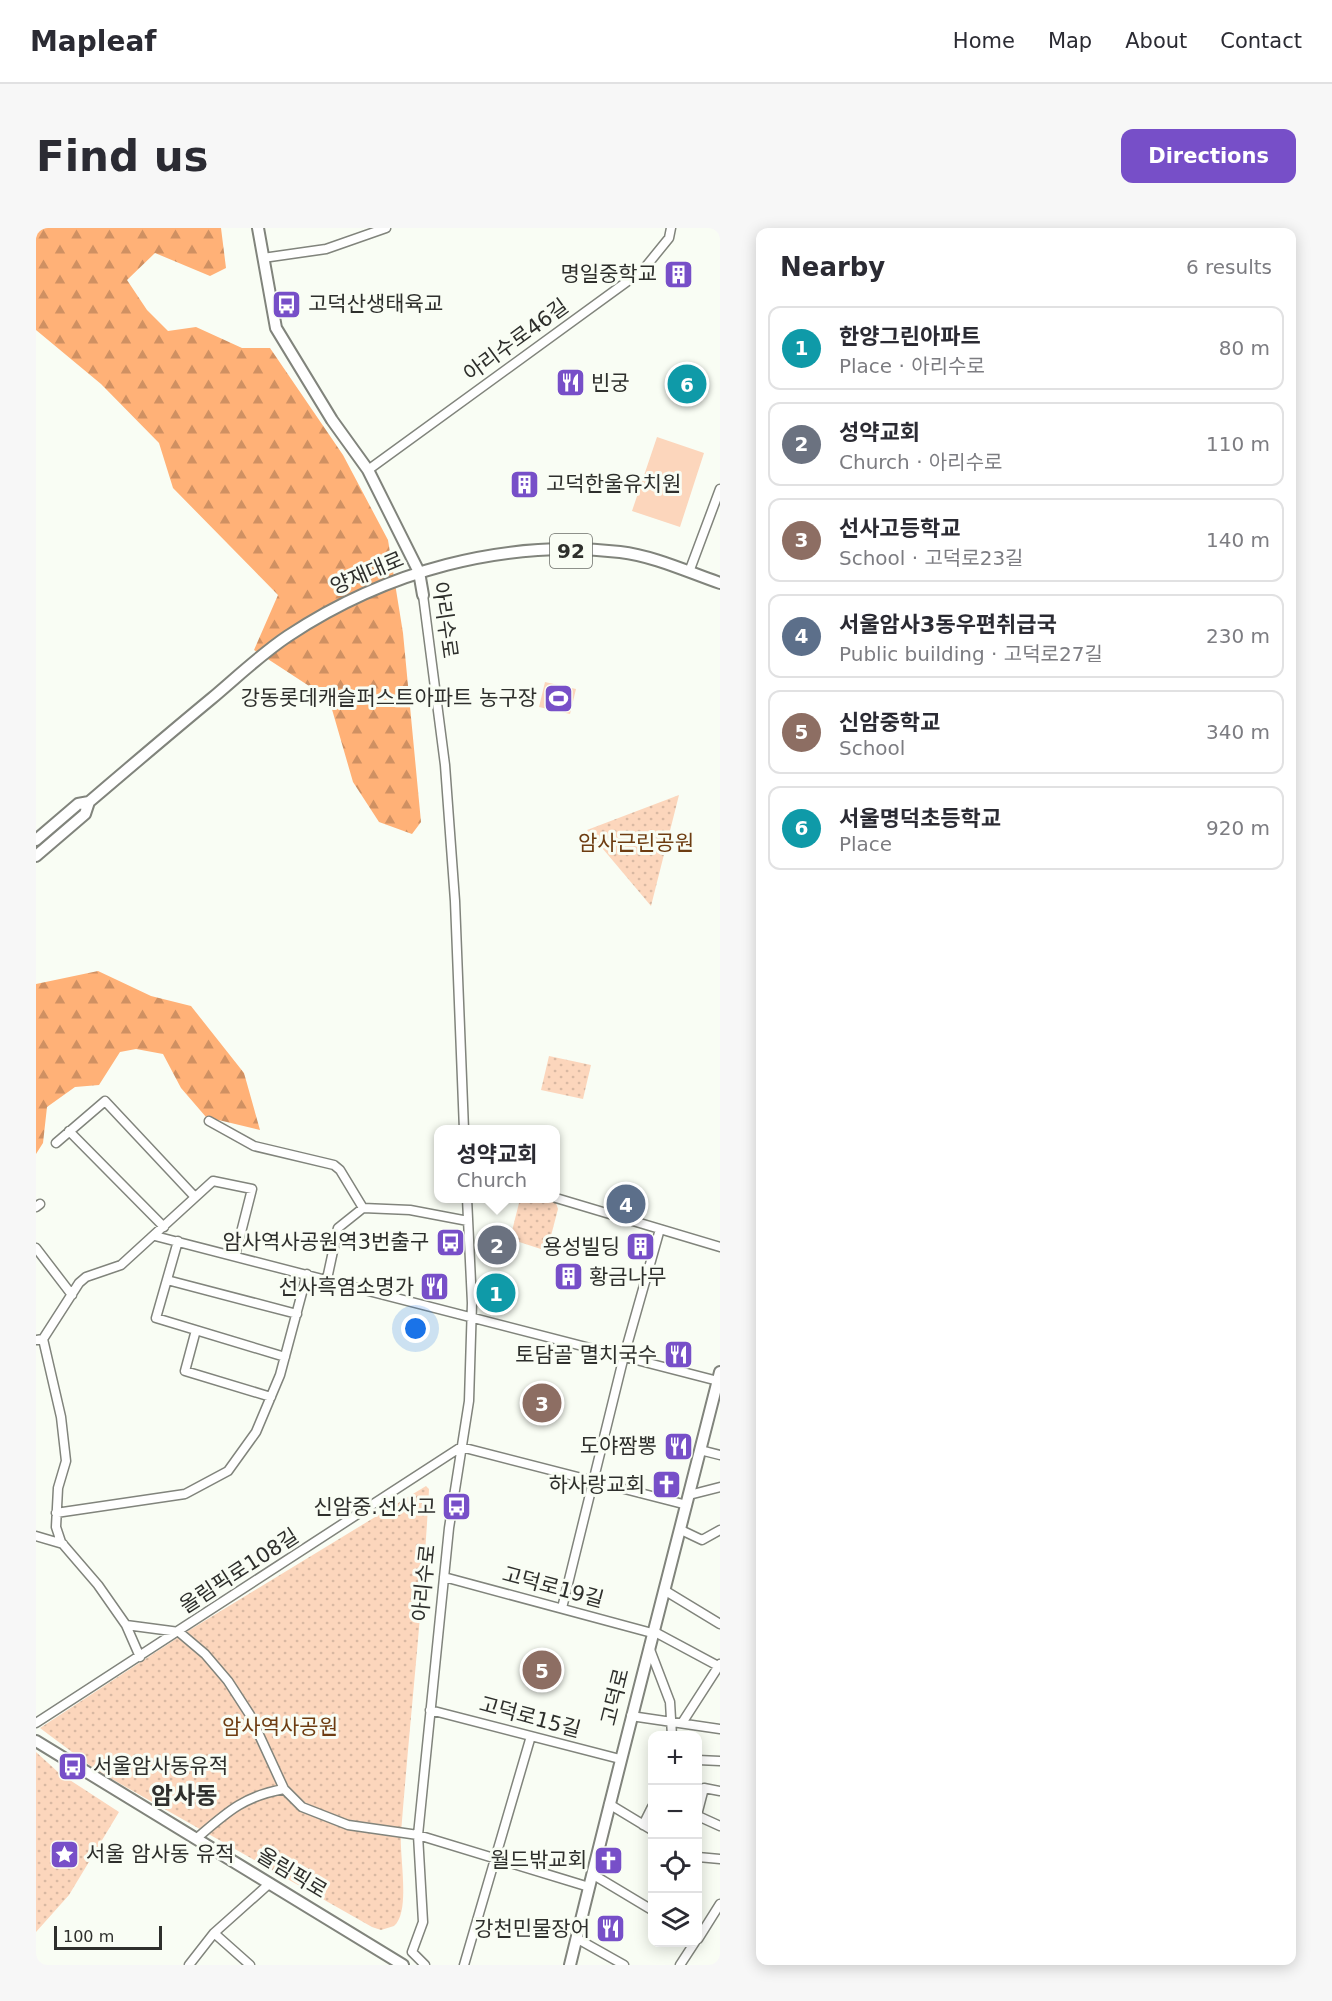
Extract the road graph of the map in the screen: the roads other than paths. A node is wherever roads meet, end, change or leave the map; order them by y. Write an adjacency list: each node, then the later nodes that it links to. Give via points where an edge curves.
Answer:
1 (258, 228): 4 (main road, 아리수로)
2 (386, 228): 4 (street, via 326,249)
3 (671, 228): 5 (street, 아리수로46길, via 669,238 643,270)
4 (263, 258): 5 (main road, 아리수로, via 276,328 332,420)
5 (368, 470): 7 (main road, 아리수로)
6 (720, 489): 8 (street)
7 (419, 572): 8 (main road, 양재대로 / 92, via 495,553 548,551 621,552); 10 (main road, 아리수로); 11 (main road, 양재대로 / 92, via 349,600 287,637)
8 (688, 572): 9 (main road, 양재대로 / 92)
9 (720, 583)
10 (423, 595): 15 (street, 아리수로, via 446,776)
11 (89, 802): 12 (main road, 양재대로 / 92, via 78,804); 13 (main road, 양재대로 / 92, via 85,814)
12 (36, 840)
13 (36, 856)
14 (209, 1120): 21 (street, via 255,1146 334,1165)
15 (464, 1125)
16 (69, 1131): 17 (street); 18 (street, via 105,1101); 23 (street)
17 (56, 1143)
18 (195, 1197): 23 (street); 29 (street, via 213,1181 252,1189)
19 (560, 1199): 24 (street)
20 (467, 1203): 22 (street, 아리수로)
21 (363, 1208): 22 (street, via 410,1210); 31 (street, via 338,1228)
22 (468, 1221): 35 (street, 아리수로)
23 (164, 1227): 25 (street)
24 (660, 1229): 27 (street); 38 (street)
25 (155, 1236): 26 (street); 33 (street, via 121,1265 87,1277)
26 (178, 1241): 29 (street); 32 (street)
27 (720, 1247)
28 (36, 1248): 33 (street)
29 (235, 1256): 30 (street)
30 (307, 1274): 31 (street); 34 (street)
31 (327, 1279): 35 (street)
32 (167, 1280): 34 (street); 36 (street, via 156,1318)
33 (72, 1295): 37 (street)
34 (297, 1314): 39 (street)
35 (472, 1317): 38 (street); 43 (street, 아리수로, via 469,1401)
36 (196, 1330): 39 (street); 41 (street, via 185,1371)
37 (39, 1340): 49 (street, via 61,1417 66,1461)
38 (624, 1356): 40 (street); 46 (street)
39 (285, 1357): 41 (street)
40 (719, 1376): 42 (main road, 고덕로)
41 (271, 1397): 49 (street, via 242,1453 228,1471 208,1484 185,1494)
42 (715, 1411): 44 (main road, 고덕로)
43 (461, 1447): 46 (street); 54 (street, 아리수로); 59 (street, 올림픽로108길)
44 (700, 1450): 45 (street); 48 (main road, 고덕로)
45 (720, 1455)
46 (591, 1480): 48 (street); 56 (street)
47 (720, 1486): 48 (street)
48 (688, 1500): 50 (main road, 고덕로)
49 (56, 1514): 53 (street)
50 (681, 1530): 51 (street, via 702,1540); 55 (main road, 고덕로)
51 (720, 1530)
52 (36, 1536): 53 (street)
53 (63, 1544): 58 (street, via 99,1585)
54 (444, 1577): 56 (street, 고덕로19길); 64 (street, 아리수로)
55 (664, 1590): 57 (street); 60 (main road, 고덕로)
56 (562, 1608): 60 (street, 고덕로19길)
57 (720, 1624)
58 (126, 1625): 59 (street); 62 (street)
59 (180, 1632): 62 (street, 올림픽로108길); 76 (street, via 228,1681 250,1715)
60 (653, 1632): 61 (main road, 고덕로); 63 (street, 고덕로19길)
61 (649, 1645): 65 (main road, 고덕로); 66 (street, via 670,1702)
62 (140, 1657): 67 (street, 올림픽로108길)
63 (719, 1666): 68 (street)
64 (430, 1710): 71 (street, 고덕로15길); 85 (street, 아리수로)
65 (630, 1716): 66 (street); 73 (main road, 고덕로)
66 (672, 1721): 68 (street); 70 (street)
67 (36, 1723)
68 (682, 1723): 69 (street)
69 (720, 1729)
70 (672, 1731)
71 (531, 1736): 73 (street, 고덕로15길); 88 (street)
72 (36, 1741): 86 (main road, 올림픽로)
73 (620, 1759): 79 (main road, 고덕로)
74 (702, 1760): 75 (street)
75 (720, 1761)
76 (284, 1788): 85 (street, via 302,1808 329,1820); 86 (street, via 240,1802)
77 (720, 1791): 78 (street, via 704,1788)
78 (702, 1797)
79 (609, 1804): 82 (street); 90 (main road, 고덕로)
80 (648, 1815): 82 (street)
81 (702, 1816): 83 (street)
82 (643, 1825): 84 (street)
83 (720, 1826)
84 (648, 1828)
85 (418, 1835): 88 (street); 102 (street, 아리수로, via 423,1922 412,1952)
86 (197, 1838): 91 (main road, 올림픽로)
87 (702, 1857): 89 (street)
88 (495, 1858): 92 (street); 103 (street)
89 (720, 1859)
90 (592, 1874): 92 (main road, 고덕로); 94 (street)
91 (270, 1883): 96 (street); 101 (main road, 올림픽로)
92 (589, 1887): 97 (main road, 고덕로)
93 (719, 1906): 95 (street)
94 (648, 1908)
95 (702, 1932)
96 (214, 1934): 99 (street); 100 (street)
97 (576, 1938): 104 (main road, 고덕로); 105 (street)
98 (692, 1947): 106 (street)
99 (190, 1965)
100 (249, 1965)
101 (403, 1965)
102 (425, 1965)
103 (464, 1965)
104 (570, 1965)
105 (624, 1965)
106 (680, 1965)

